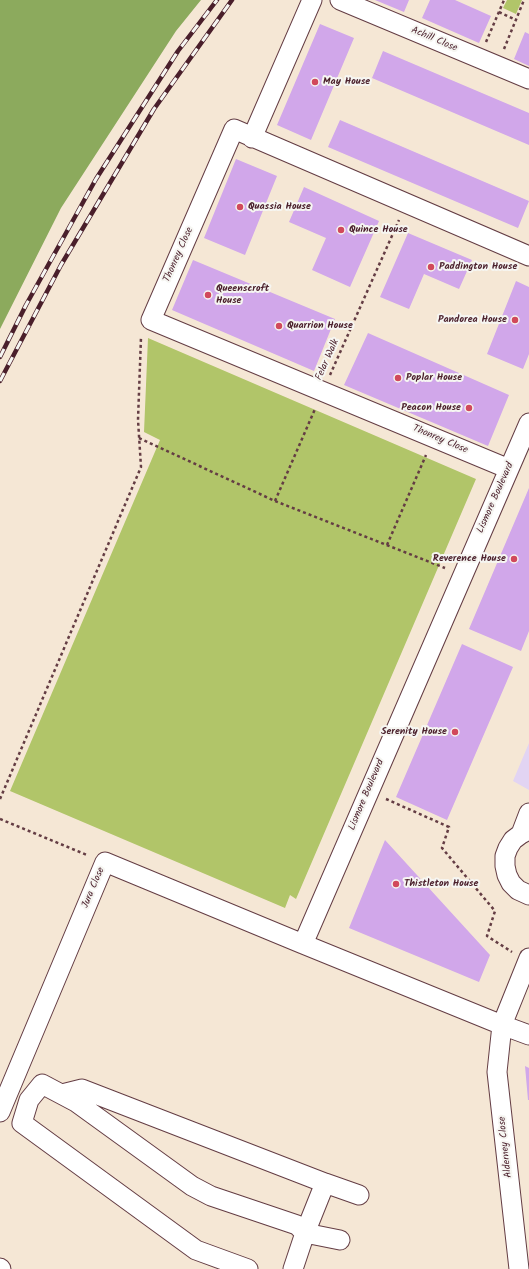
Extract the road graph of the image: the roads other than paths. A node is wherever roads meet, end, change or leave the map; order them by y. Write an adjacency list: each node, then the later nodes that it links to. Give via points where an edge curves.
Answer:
1 (312, 0): 4 (street)
2 (340, 0): 3 (street, Achill Close)
3 (529, 80)
4 (252, 138): 5 (street, Thonrey Close); 7 (street, Thonrey Close, via 234,129 151,320)
5 (529, 256)
6 (529, 423): 7 (street, Lismore Boulevard)
7 (509, 469): 11 (street, Lismore Boulevard)
8 (529, 813): 9 (street)
9 (525, 832): 10 (street, via 508,848 505,866 511,883)
10 (529, 895)
11 (303, 944): 13 (street); 16 (street, Jura Close, via 104,862)
12 (528, 960): 13 (street, Alderney Close)
13 (502, 1025): 14 (street); 23 (street, Alderney Close, via 497,1072)
14 (529, 1035)
15 (62, 1094): 17 (street, via 82,1089); 19 (street, via 192,1186 211,1196 297,1225); 21 (street, via 42,1084 29,1100 22,1123 196,1250)
16 (1, 1106)
17 (325, 1183): 18 (street); 19 (street)
18 (359, 1195)
19 (305, 1233): 20 (street); 22 (street)
20 (340, 1240)
21 (248, 1269)
22 (293, 1269)
23 (519, 1269)

